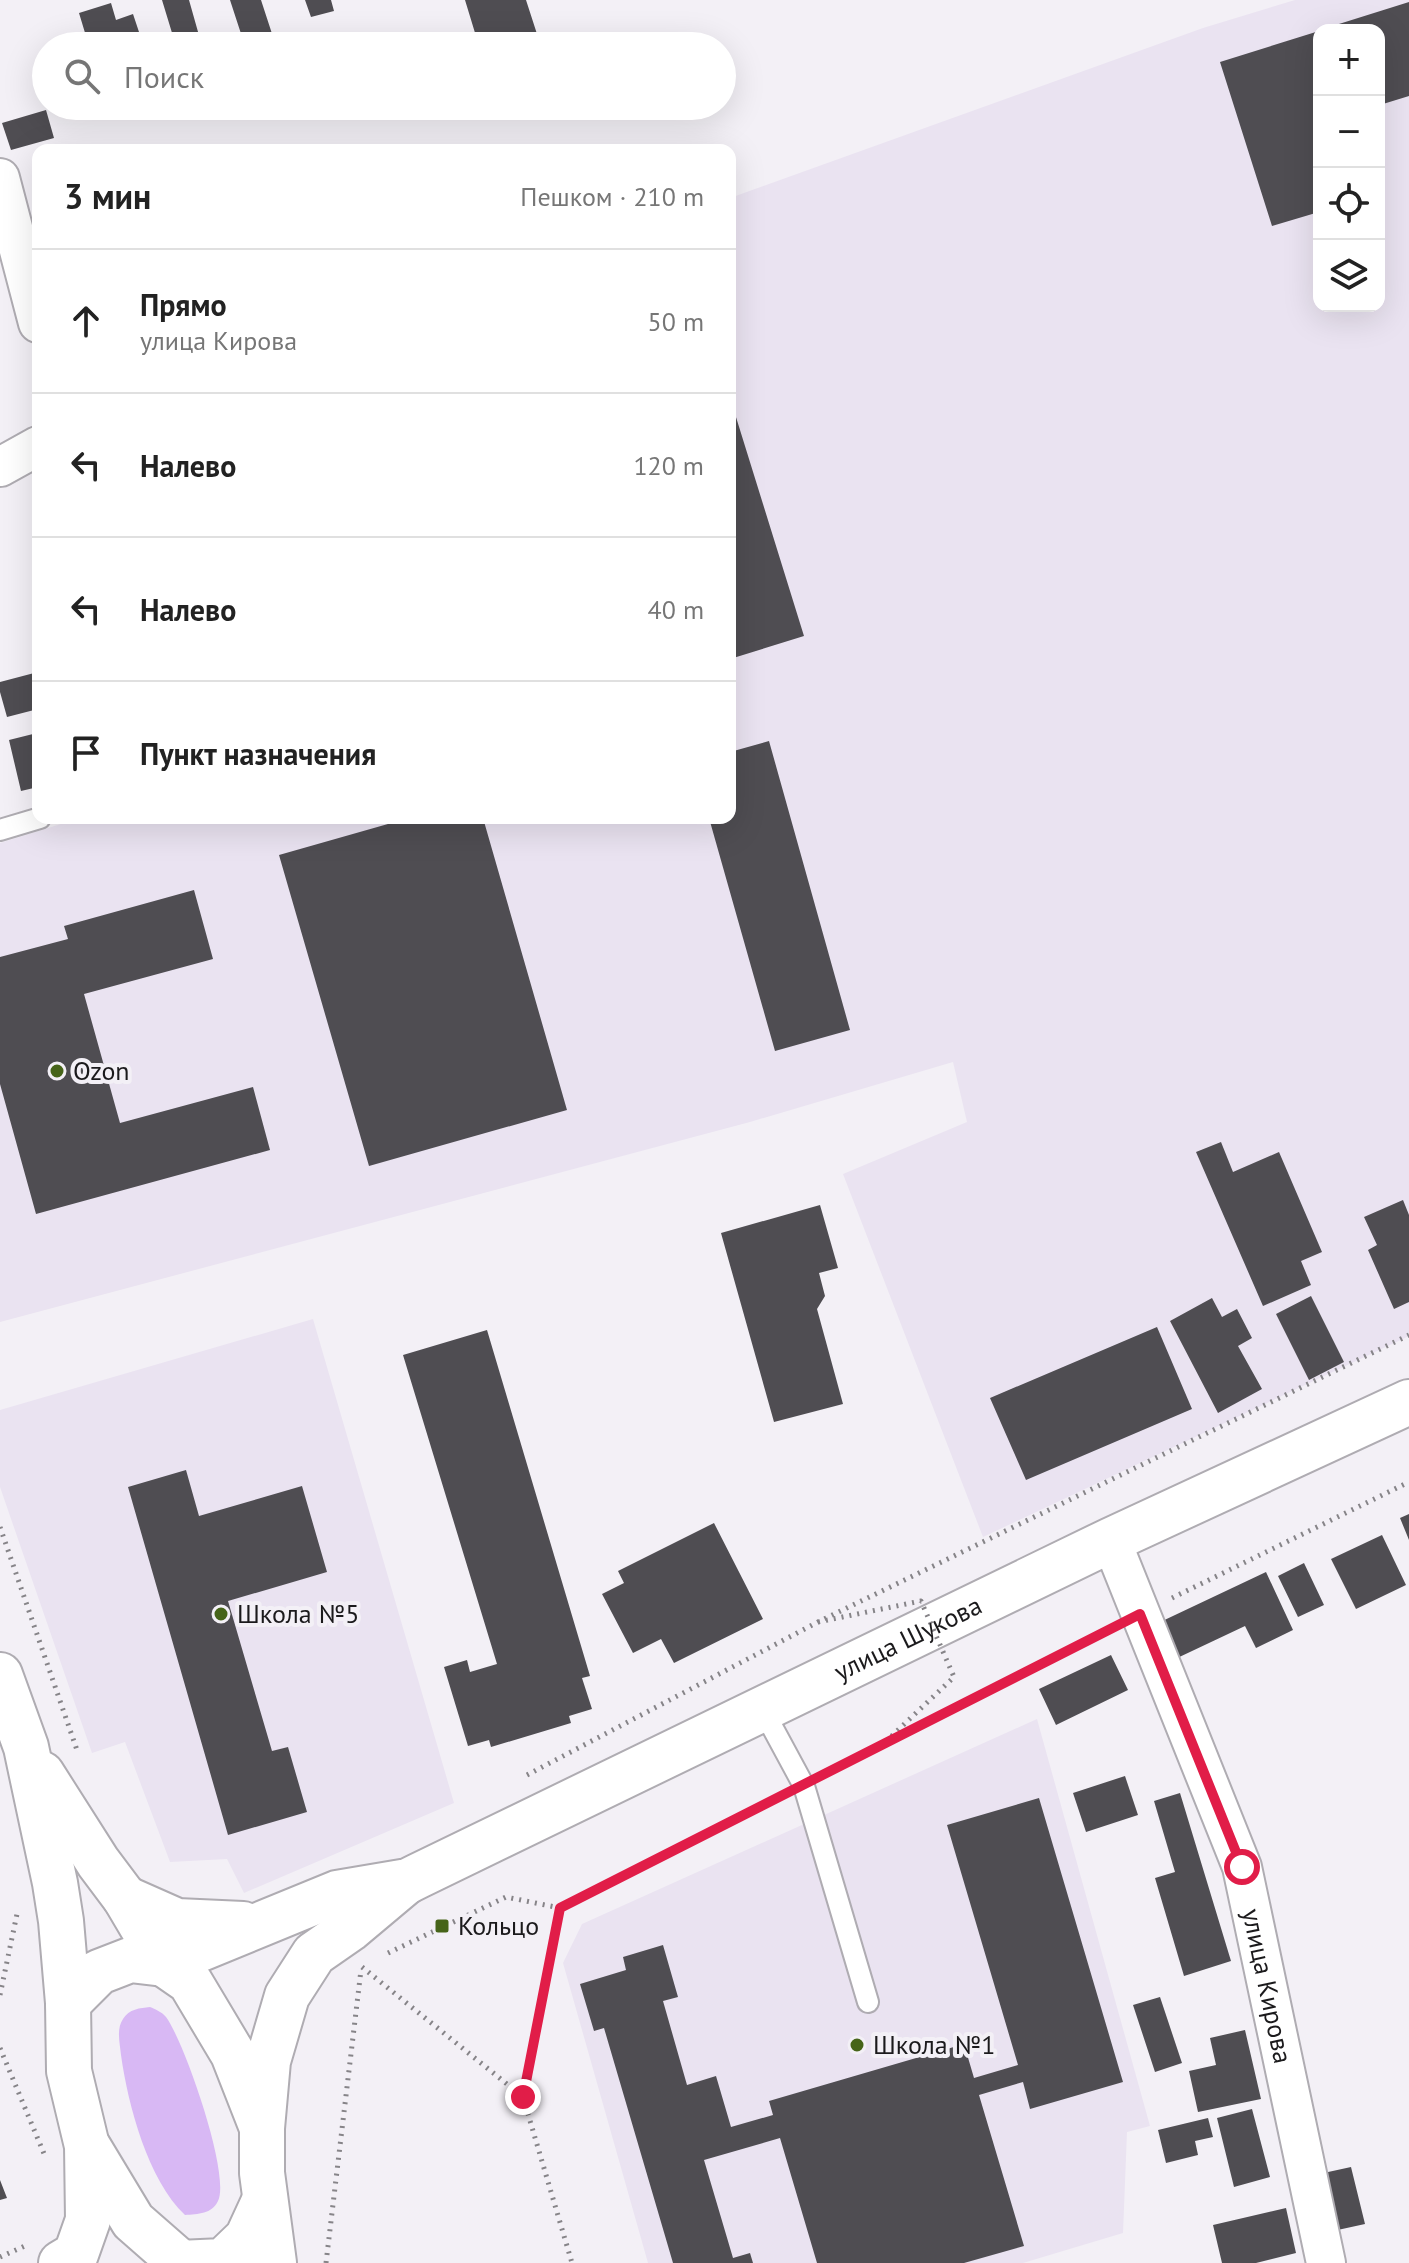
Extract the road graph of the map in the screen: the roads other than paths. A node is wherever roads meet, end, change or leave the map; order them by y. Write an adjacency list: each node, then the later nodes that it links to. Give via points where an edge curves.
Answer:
1 (0, 178): 2 (street)
2 (32, 300)
3 (32, 449): 4 (street)
4 (0, 467)
5 (32, 820): 6 (lane)
6 (0, 830)
7 (1409, 1402): 8 (main road, улица Шукова)
8 (1111, 1540): 10 (main road, улица Шукова); 24 (street, улица Кирова, via 1242,1867)
9 (0, 1675): 11 (main road)
10 (763, 1710): 12 (main road, улица Шукова); 16 (lane, via 804,1786)
11 (26, 1747): 13 (main road); 17 (main road, via 61,1921)
12 (408, 1881): 14 (main road, via 337,1893); 18 (main road, via 314,1954 287,1996 268,2061)
13 (125, 1898): 14 (main road, via 177,1921); 15 (main road)
14 (254, 1925): 15 (main road)
15 (164, 1964): 17 (main road, via 130,1960 99,1972); 18 (main road, via 190,1982 233,2054)
16 (868, 2002)
17 (68, 2003): 19 (main road, via 69,2071)
18 (262, 2128): 20 (main road)
19 (87, 2146): 21 (main road, via 88,2220 76,2254); 22 (main road, via 133,2221)
20 (265, 2199): 22 (main road, via 247,2238 223,2261); 23 (main road)
21 (47, 2252)
22 (180, 2263)
23 (274, 2263)
24 (1326, 2263)

